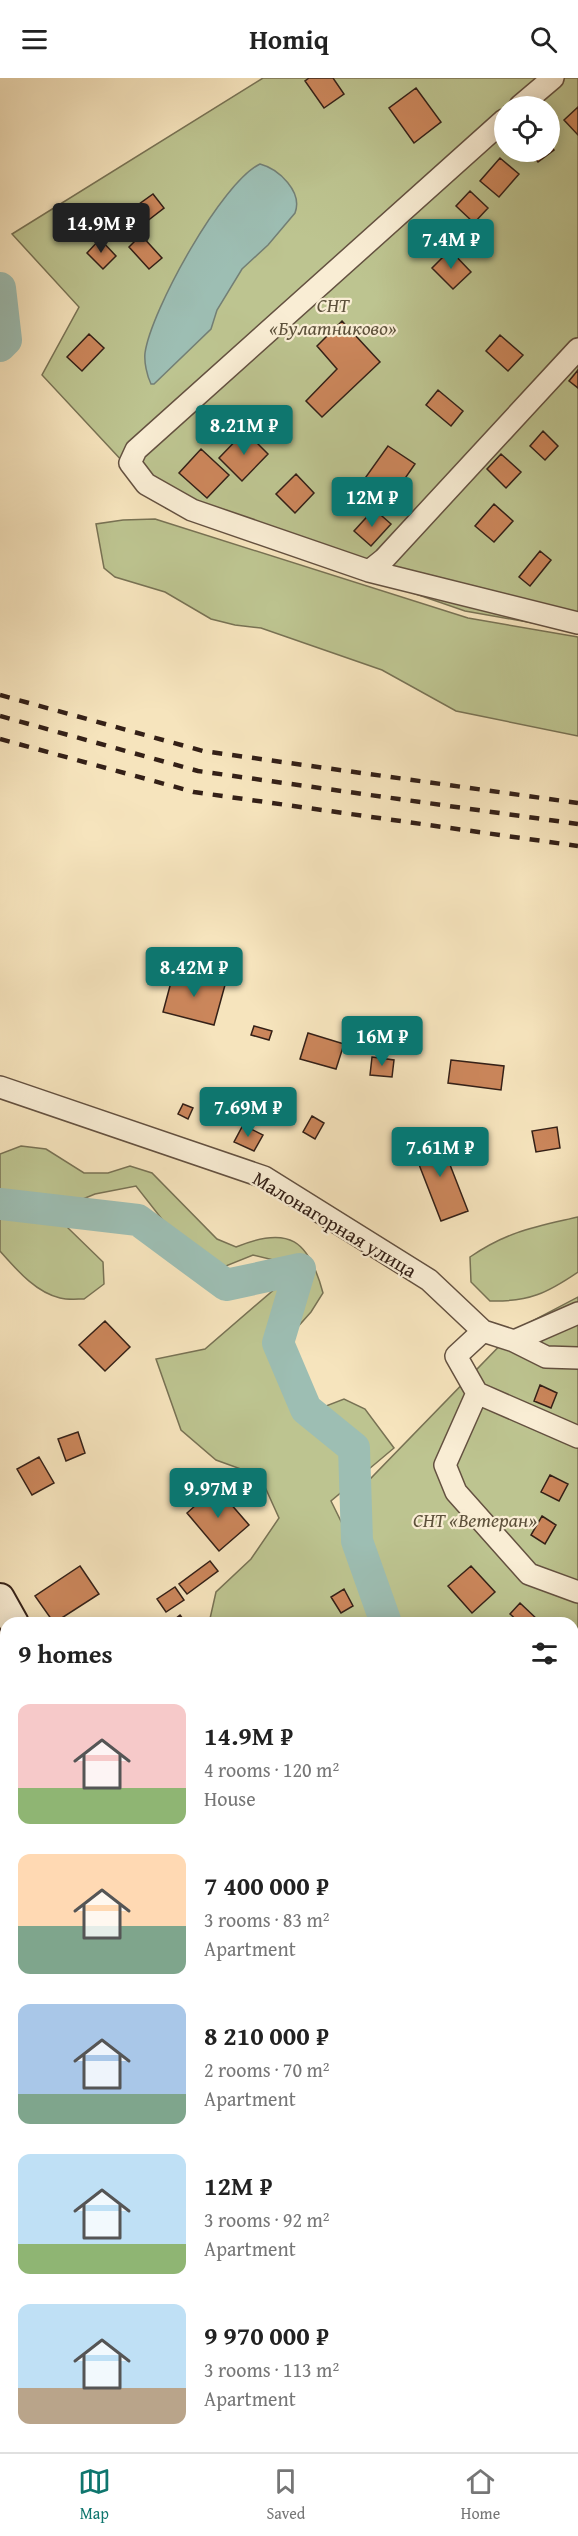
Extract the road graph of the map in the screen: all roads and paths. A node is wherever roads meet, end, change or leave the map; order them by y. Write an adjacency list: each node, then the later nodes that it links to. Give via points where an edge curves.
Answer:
1 (553, 78): 2 (street)
2 (532, 96)
3 (494, 129): 5 (street, via 136,450 130,464 146,484 192,510)
4 (578, 349): 5 (street)
5 (369, 571): 6 (street)
6 (578, 623)
7 (0, 1087): 9 (street, Малонагорная улица, via 264,1177 429,1280)
8 (578, 1313): 10 (street)
9 (483, 1331): 10 (street); 12 (street, via 456,1356)
10 (514, 1341): 11 (street, via 546,1357)
11 (578, 1358)
12 (477, 1393): 13 (street); 14 (street, via 445,1465 456,1492 529,1574)
13 (578, 1437)
14 (578, 1592)
15 (0, 1598): 16 (main road)
16 (11, 1617)

